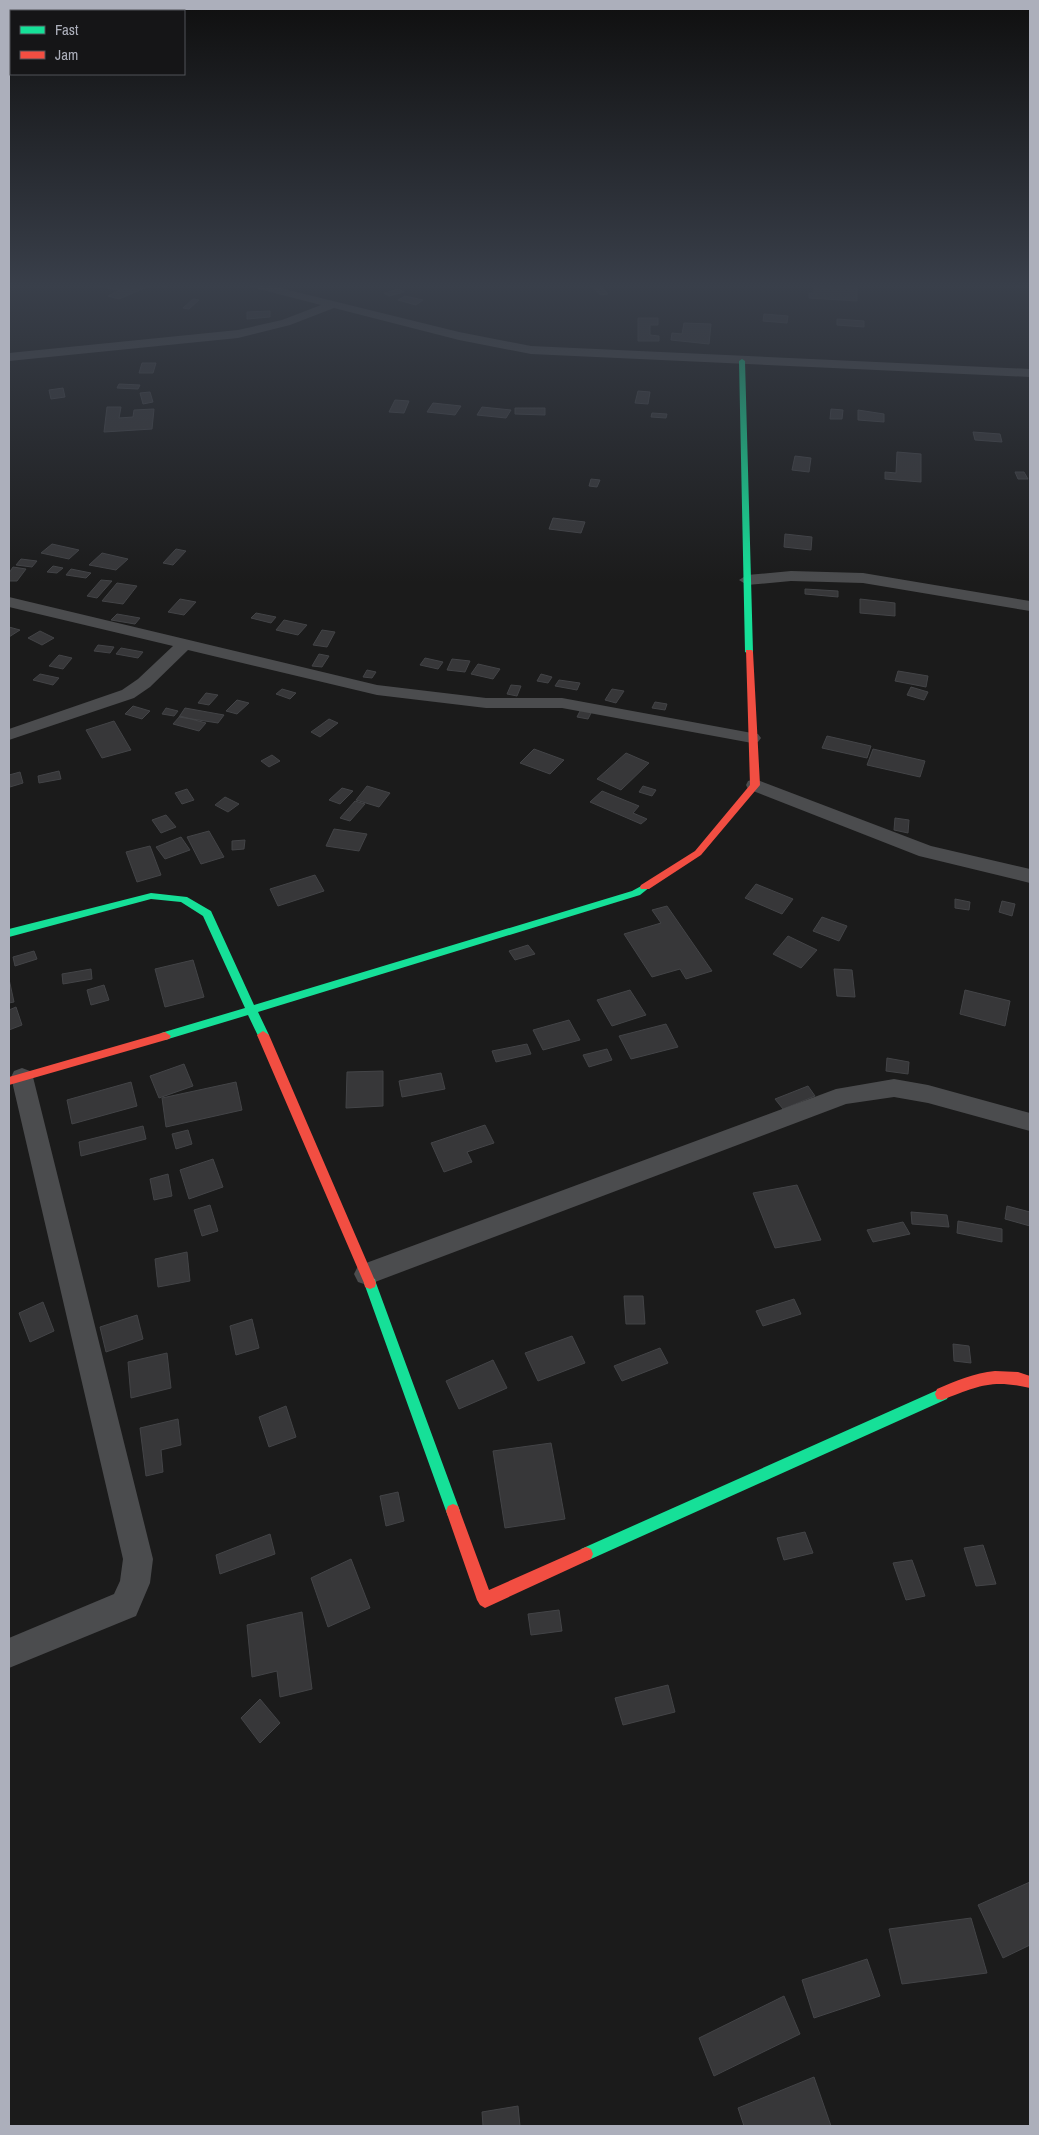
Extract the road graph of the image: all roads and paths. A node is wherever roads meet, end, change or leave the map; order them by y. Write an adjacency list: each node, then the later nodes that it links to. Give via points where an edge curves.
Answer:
1 (742, 384): 2 (street)
2 (747, 580): 4 (street, via 791,576 862,578); 7 (street)
3 (11, 604): 5 (street)
4 (1030, 606)
5 (186, 643): 6 (street, via 128,694); 7 (street, via 377,690 486,703 562,703)
6 (9, 735)
7 (752, 738): 8 (street)
8 (755, 786): 9 (street, via 926,851); 11 (street, via 698,854 636,893)
9 (1030, 876)
10 (9, 933): 11 (street, via 151,896 184,899 207,914)
11 (253, 1011): 12 (street); 14 (street)
12 (16, 1079): 16 (street, via 138,1558 135,1584 125,1605)
13 (1030, 1122): 14 (street, via 911,1090 883,1088 844,1095)
14 (367, 1274): 15 (street, via 485,1600 970,1381 1005,1374)
15 (1030, 1382)
16 (9, 1652)

